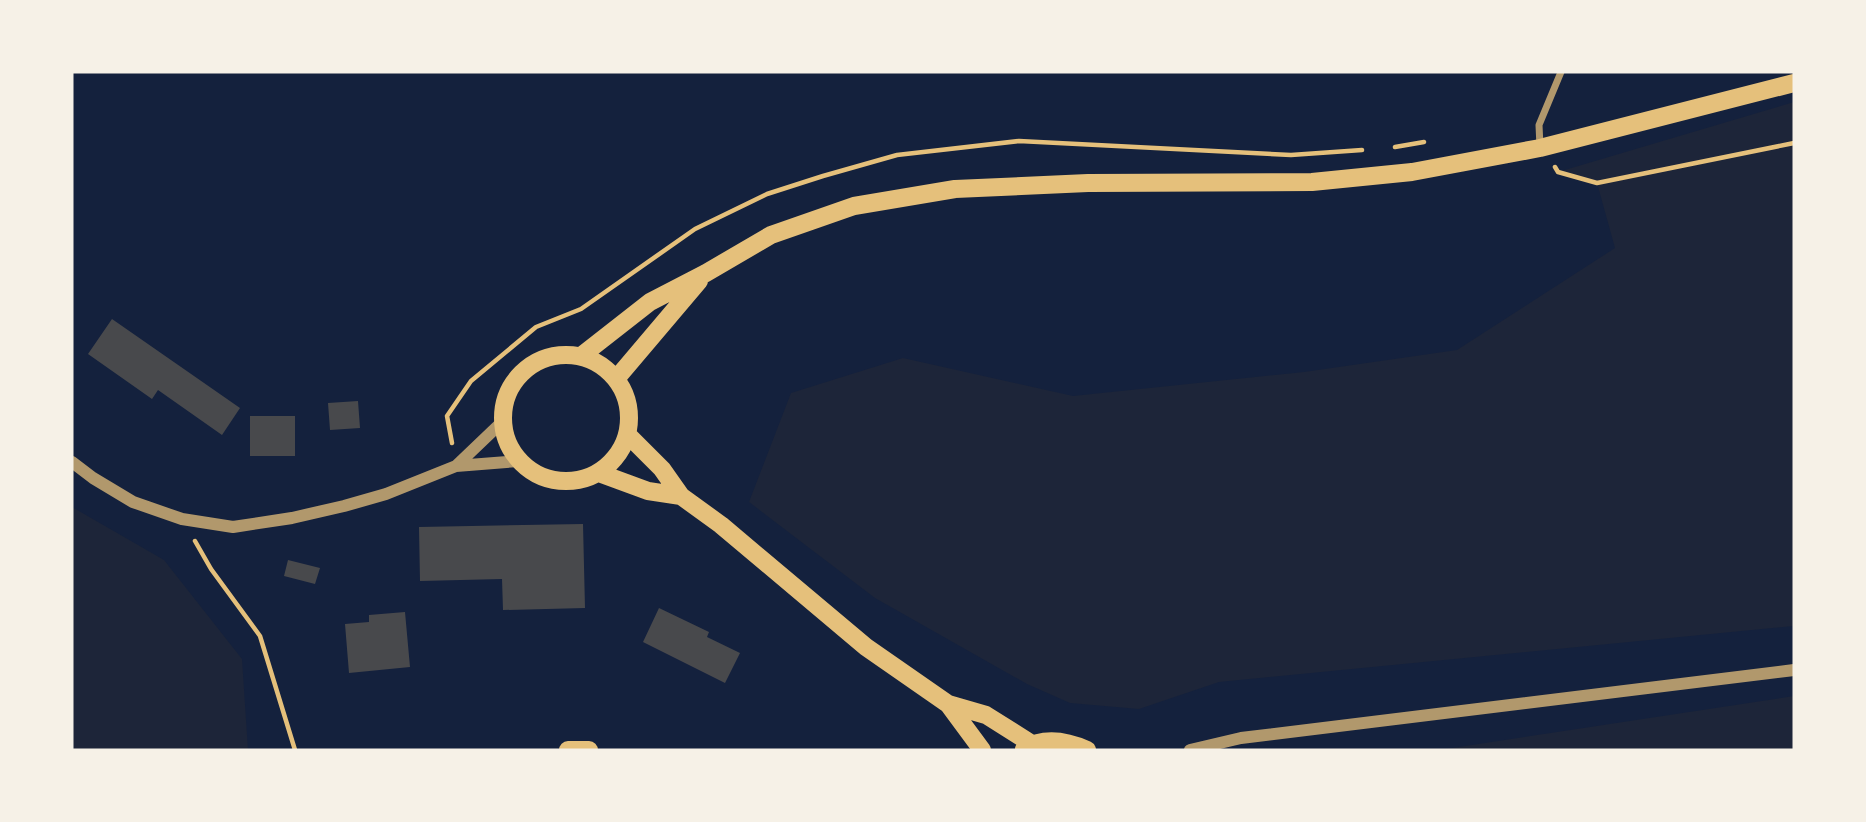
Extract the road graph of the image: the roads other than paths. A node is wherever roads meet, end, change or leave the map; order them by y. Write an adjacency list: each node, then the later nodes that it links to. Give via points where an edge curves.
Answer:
1 (1561, 72): 3 (street, via 1539,125)
2 (1794, 83): 3 (main road)
3 (1540, 148): 4 (main road, via 1412,172 1312,182 955,189 854,206 771,235)
4 (706, 273): 5 (main road, via 650,302); 6 (main road)
5 (582, 356): 6 (main road); 7 (main road, via 552,356 524,369 511,384)
6 (616, 379): 8 (main road, via 630,415)
7 (501, 423): 9 (main road, via 506,443); 11 (street)
8 (628, 435): 12 (main road, via 617,456); 13 (main road)
9 (518, 461): 11 (street); 12 (main road, via 536,475 556,481 579,481)
10 (72, 462): 11 (street, via 133,502 182,519 233,527 292,518 386,494)
11 (456, 466)
12 (599, 473): 13 (main road, via 648,491)
13 (681, 496): 15 (main road, via 866,647)
14 (1794, 670): 17 (street, via 1241,738)
15 (948, 704): 16 (main road, via 986,715); 20 (main road)
16 (1027, 747): 21 (main road, via 1051,740)
17 (1202, 749): 22 (street)
18 (568, 750): 19 (main road)
19 (589, 750)
20 (982, 750)
21 (1087, 750)
22 (1190, 750)

